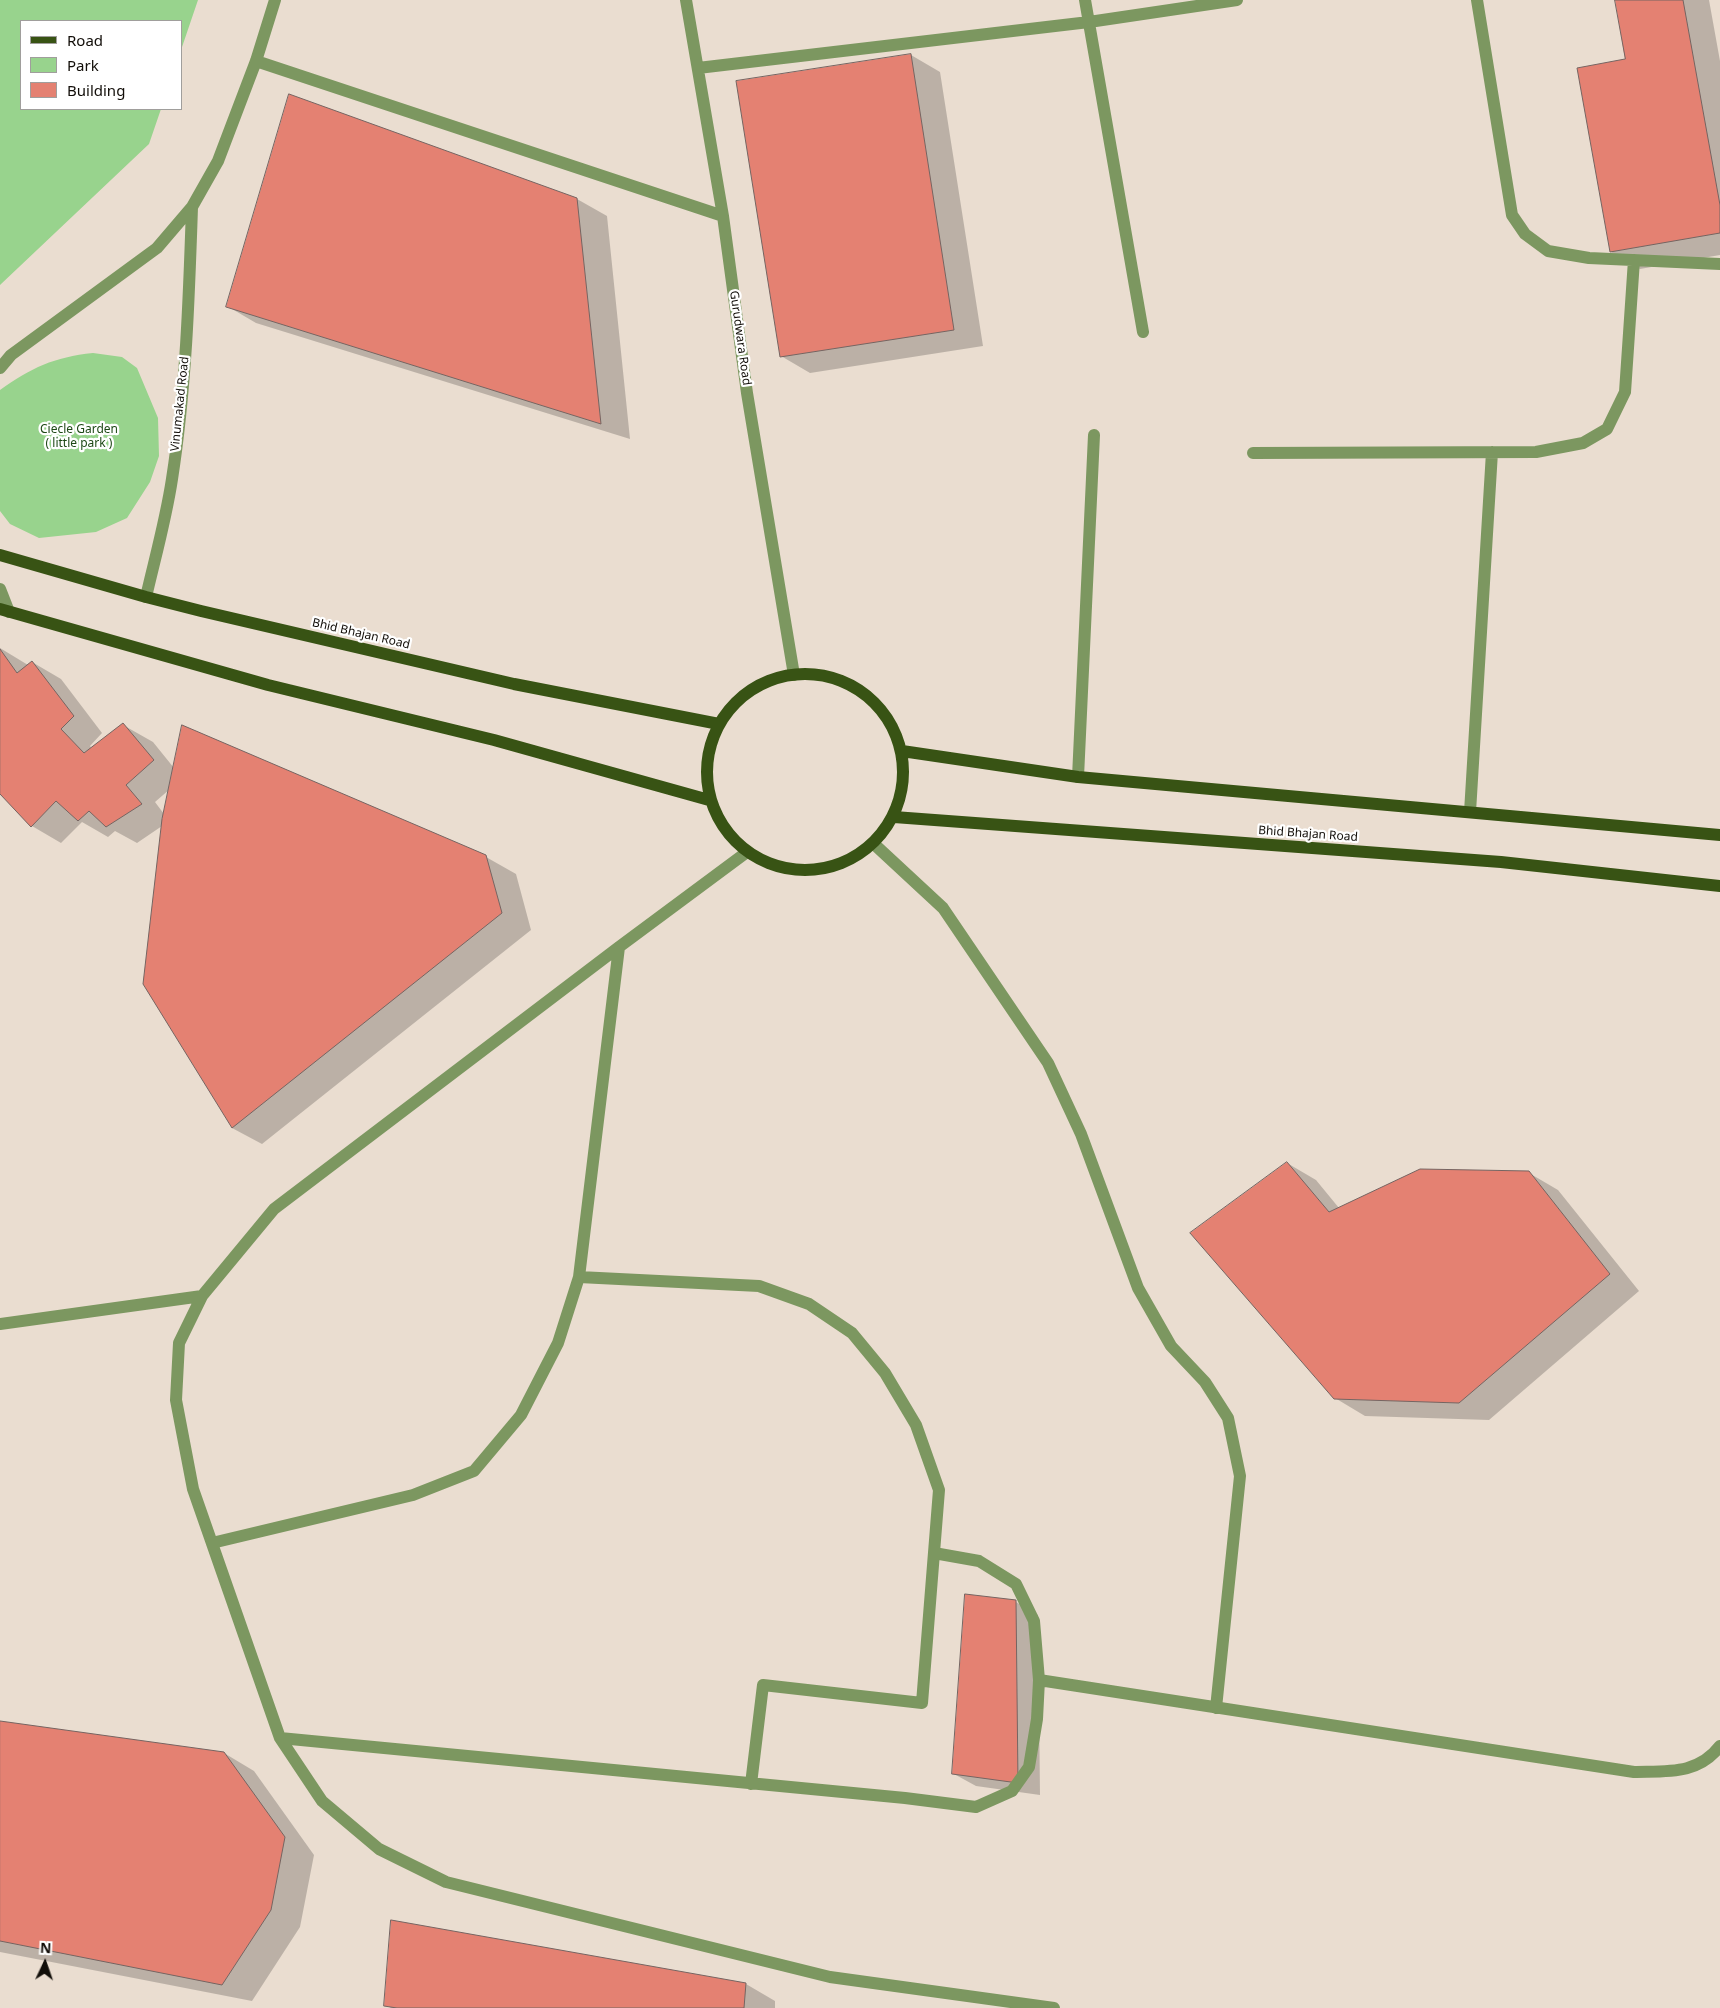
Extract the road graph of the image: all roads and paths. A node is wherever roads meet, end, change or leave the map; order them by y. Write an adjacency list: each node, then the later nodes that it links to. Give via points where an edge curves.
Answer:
1 (275, 0): 7 (street, Vinumakad Road)
2 (686, 0): 8 (street, Gurudwara Road)
3 (1085, 0): 6 (street)
4 (1237, 0): 6 (street)
5 (1477, 0): 11 (street, via 1512,214 1525,234 1548,251 1589,258)
6 (1089, 22): 8 (street); 13 (street)
7 (256, 61): 9 (street, Vinumakad Road, via 218,161); 10 (street)
8 (698, 68): 10 (street, Gurudwara Road)
9 (192, 207): 14 (street, Vinumakad Road, via 157,248 58,319); 20 (street, Vinumakad Road, via 189,296 172,480)
10 (723, 216): 22 (street, Gurudwara Road, via 747,393)
11 (1634, 260): 12 (street); 16 (street, via 1625,392 1607,430 1582,443 1536,452)
12 (1720, 264)
13 (1143, 332)
14 (0, 368)
15 (1094, 435): 25 (street)
16 (1492, 452): 17 (street); 27 (street)
17 (1253, 453)
18 (0, 555): 20 (main road, Bhid Bhajan Road)
19 (0, 590): 21 (street)
20 (146, 598): 23 (main road, Bhid Bhajan Road, via 514,684)
21 (5, 610): 26 (main road, via 268,685 494,740)
22 (794, 675): 23 (main road, via 777,678 748,691 726,712); 24 (main road, via 808,673 839,679 866,694 889,719)
23 (719, 724): 26 (main road, via 711,739 706,769)
24 (902, 751): 25 (main road); 28 (main road, via 904,785)
25 (1078, 777): 27 (main road)
26 (709, 800): 31 (main road, via 723,829)
27 (1470, 812): 29 (main road)
28 (894, 817): 30 (main road); 32 (main road, Bhid Bhajan Road, via 1501,862)
29 (1720, 835)
30 (874, 844): 31 (main road, via 845,863 812,871 778,868); 40 (street, via 943,908 1048,1063 1081,1134 1138,1288 1171,1346 1205,1382 1228,1418 1240,1476)
31 (747, 852): 33 (street)
32 (1720, 886)
33 (619, 947): 34 (street); 35 (street, via 274,1209)
34 (579, 1277): 37 (street, via 558,1343 521,1414 474,1471 413,1495); 38 (street, via 759,1286 809,1304 852,1333 885,1373 916,1425 939,1490)
35 (202, 1296): 36 (street); 37 (street, via 178,1343 176,1400 193,1489)
36 (0, 1324)
37 (212, 1543): 41 (street)
38 (934, 1553): 39 (street, via 979,1560 1016,1584 1034,1621); 43 (street, via 922,1703 763,1685)
39 (1038, 1680): 40 (street); 43 (street, via 1029,1767 1012,1791 976,1807)
40 (1216, 1708): 42 (street, via 1634,1772 1683,1771 1712,1756)
41 (280, 1738): 43 (street); 44 (street, via 322,1802 379,1849 446,1882 830,1977)
42 (1720, 1746)
43 (751, 1784)
44 (1054, 2008)

